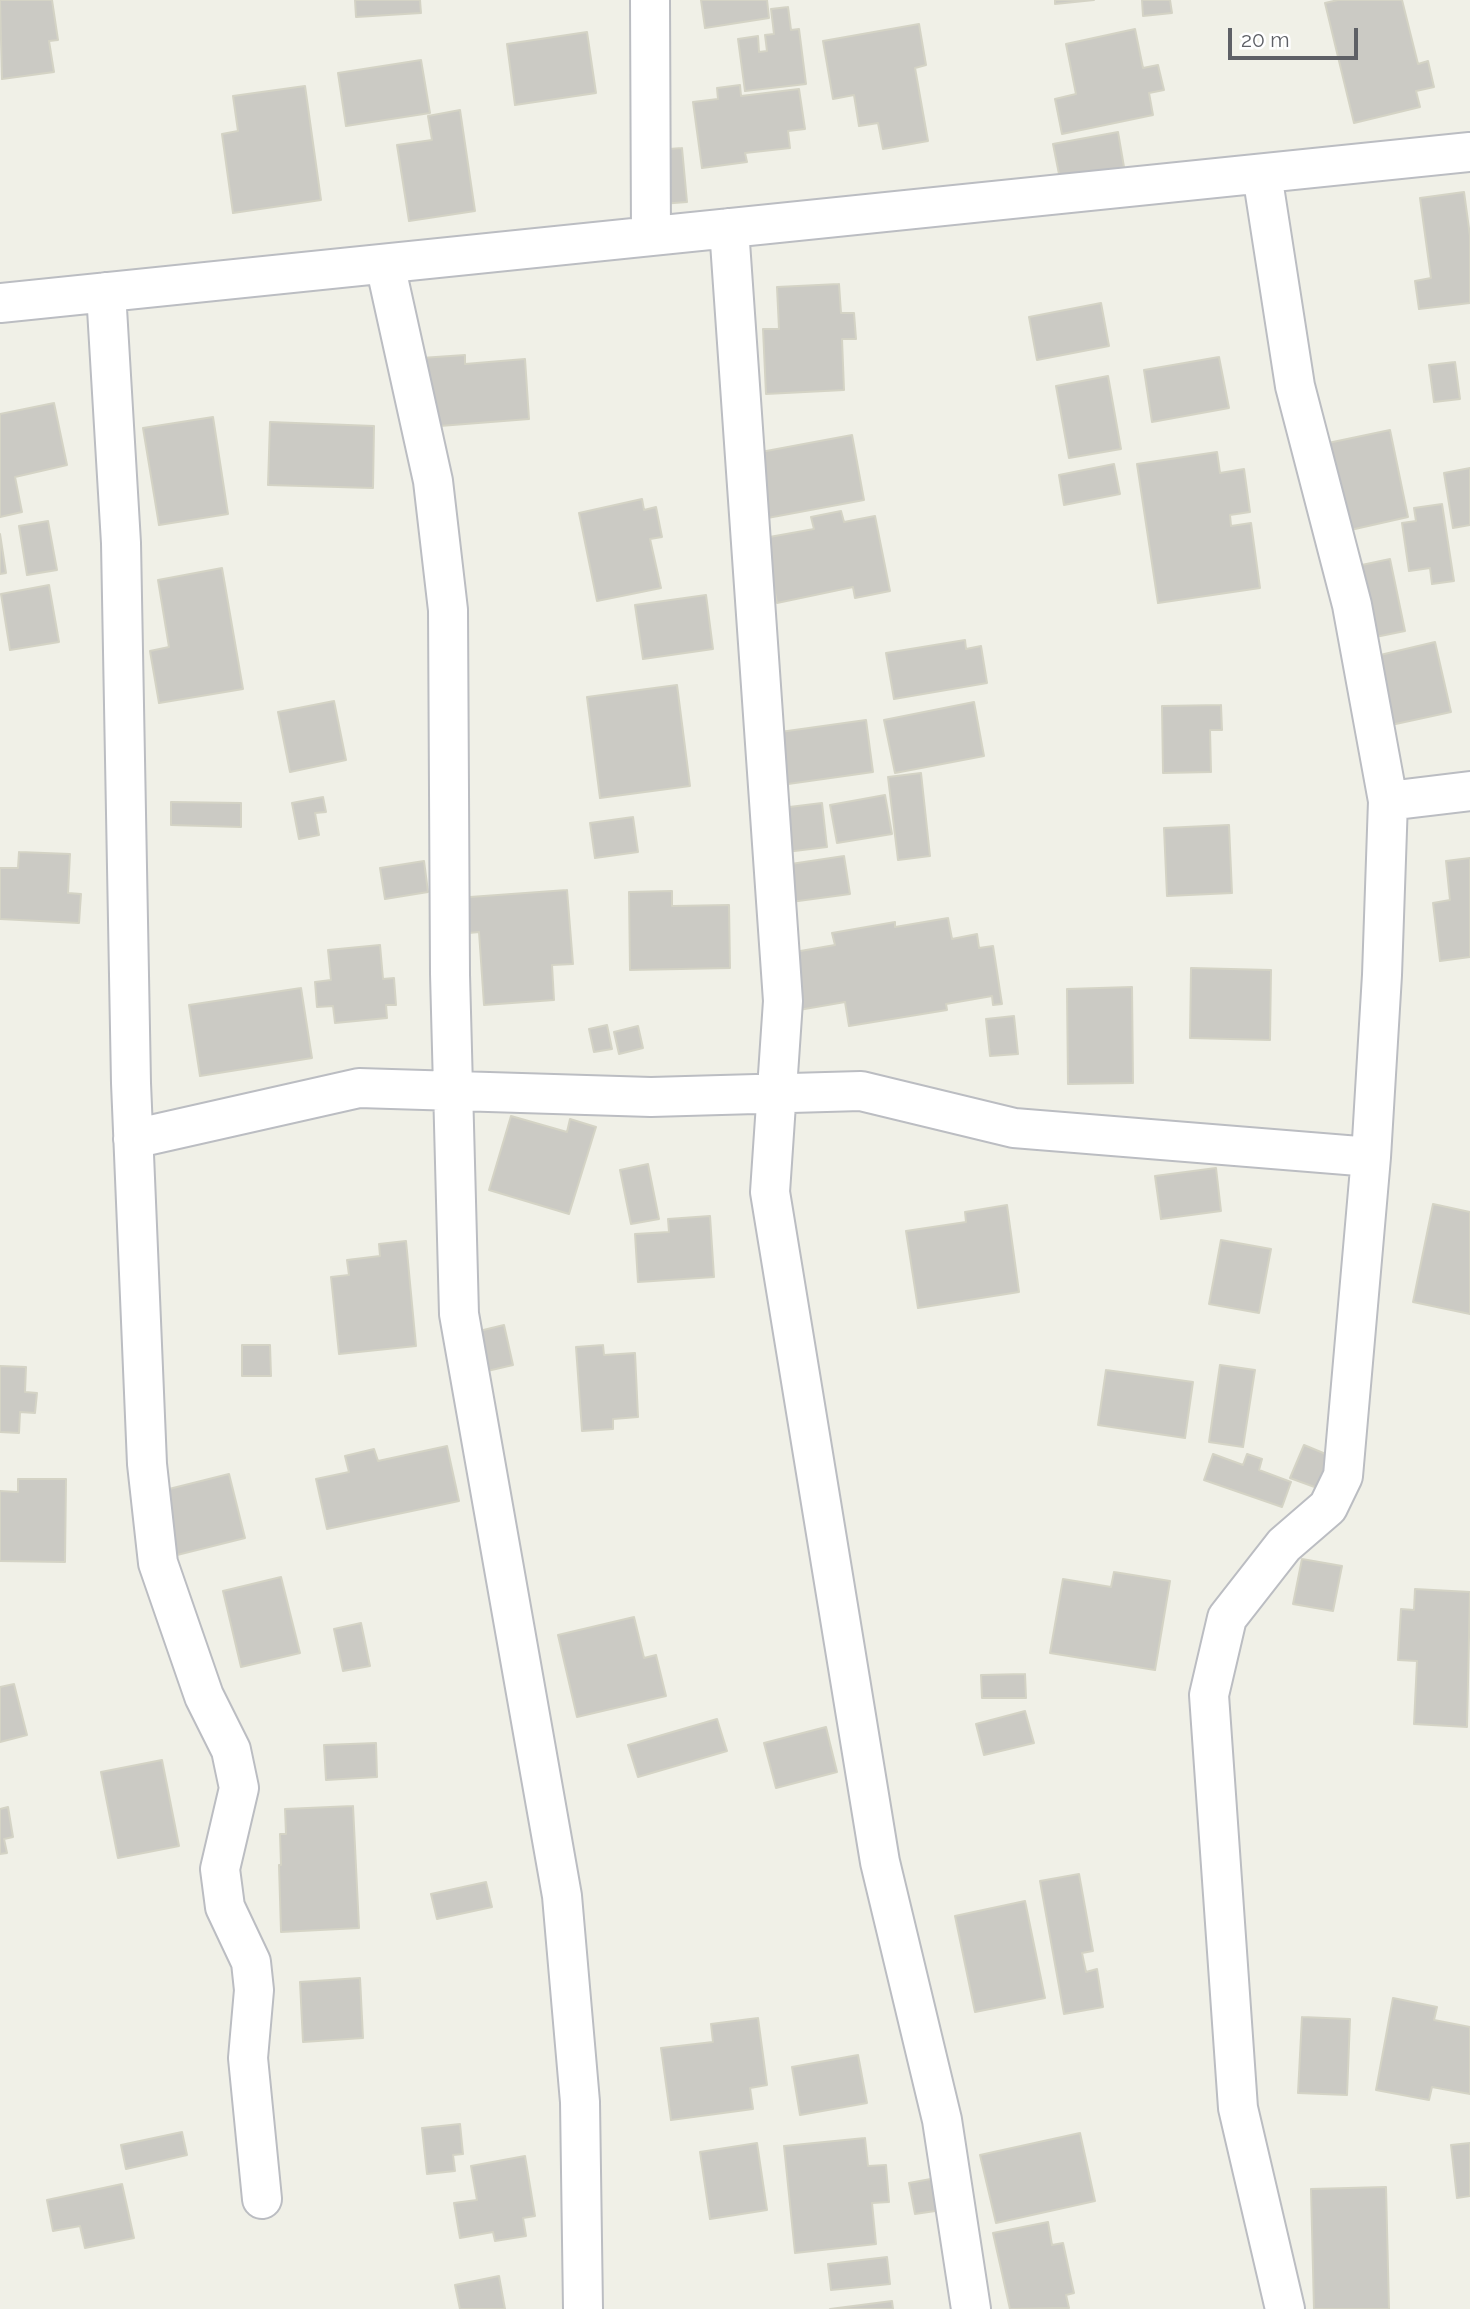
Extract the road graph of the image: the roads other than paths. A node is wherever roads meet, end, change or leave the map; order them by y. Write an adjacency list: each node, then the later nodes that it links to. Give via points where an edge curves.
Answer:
1 (650, 0): 5 (street)
2 (1470, 152): 3 (street)
3 (1262, 174): 4 (street); 10 (street, via 1295,386 1352,606)
4 (729, 229): 5 (street); 12 (street, via 783,1001)
5 (651, 236): 6 (street)
6 (385, 264): 7 (street); 11 (street, via 433,481 448,610)
7 (106, 292): 8 (street); 13 (street, via 121,543)
8 (0, 303)
9 (1470, 791): 10 (street)
10 (1388, 801): 14 (street)
11 (453, 1091): 12 (street, via 651,1097); 13 (street, via 359,1088); 16 (street, via 459,1314 562,1896 580,2102)
12 (777, 1095): 14 (street, via 862,1091 1014,1128); 17 (street, via 770,1192 880,1862 942,2120)
13 (134, 1139): 15 (street, via 147,1464 158,1563 204,1696 231,1750 239,1788 220,1869 225,1907 251,1962 254,1990 248,2058)
14 (1371, 1157): 18 (street, via 1343,1476 1328,1507 1284,1545 1227,1618 1209,1695 1238,2108)
15 (262, 2199)
16 (583, 2309)
17 (971, 2309)
18 (1285, 2309)

